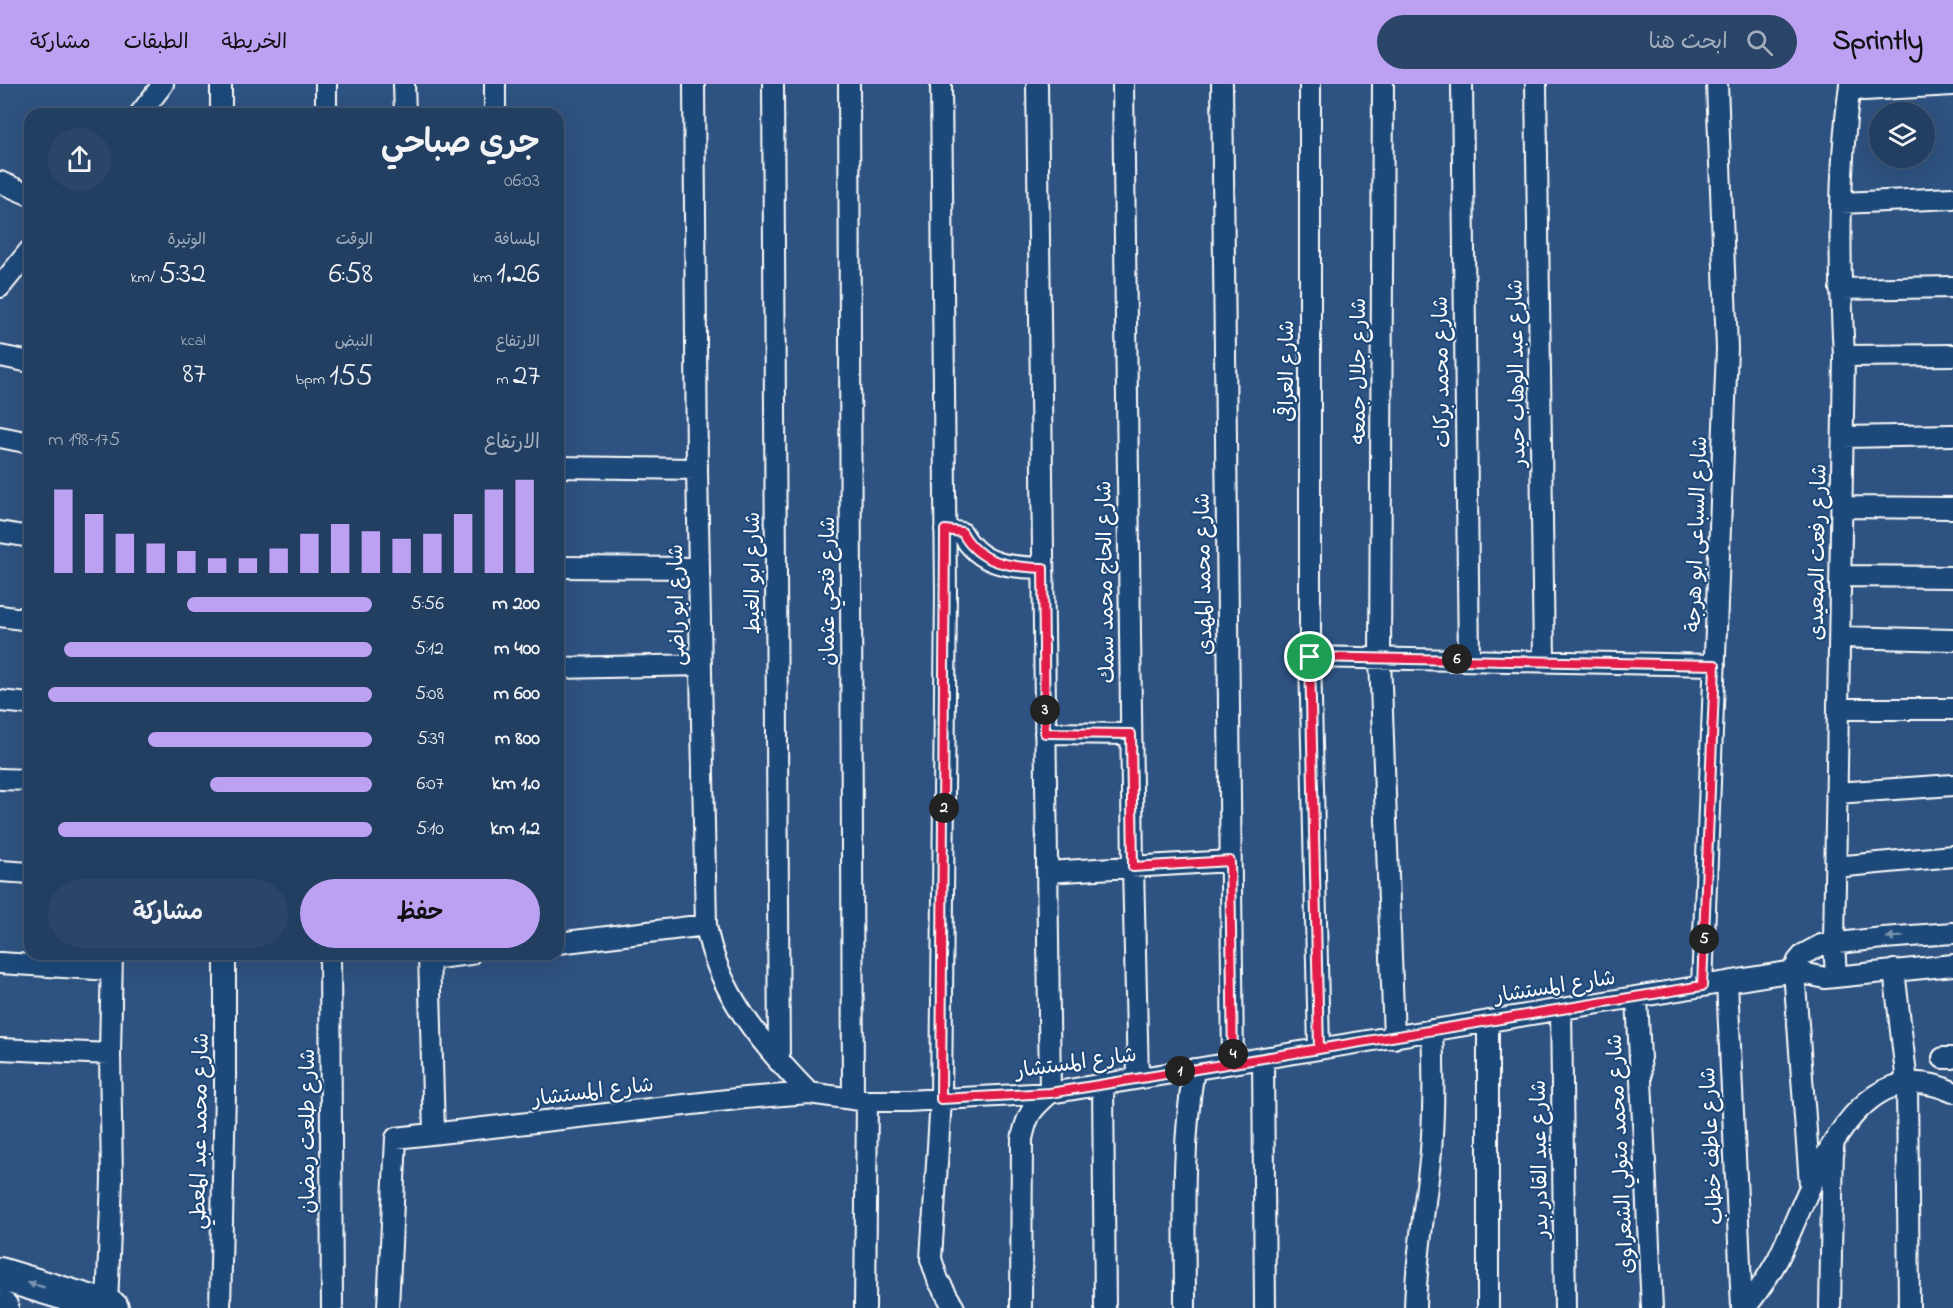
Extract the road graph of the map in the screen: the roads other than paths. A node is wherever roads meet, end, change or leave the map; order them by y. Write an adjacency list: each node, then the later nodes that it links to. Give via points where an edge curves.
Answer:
1 (163, 84): 20 (street)
2 (221, 84): 21 (street)
3 (326, 84): 22 (street)
4 (405, 84): 23 (street)
5 (495, 84): 24 (street)
6 (694, 84): 42 (street, شارع ابو راضى)
7 (773, 84): 105 (street, شارع ابو الغيط)
8 (849, 84): 115 (street, شارع فتحي عثمان)
9 (941, 84): 45 (street)
10 (1037, 84): 50 (street)
11 (1123, 84): 69 (street, شارع الحاج محمد سمك)
12 (1222, 84): 75 (street, شارع محمد المهدى)
13 (1310, 84): 57 (street, شارع العراقى)
14 (1383, 84): 58 (street, شارع جلال جمعه)
15 (1462, 84): 59 (street, شارع محمد بركات)
16 (1536, 84): 60 (street, شارع عبد الوهاب حيدر)
17 (1717, 84): 62 (street, شارع السباعى ابو هرجة, via 1726,349)
18 (1953, 85): 19 (street)
19 (1860, 86): 28 (street, شارع رفعت الصعيدى, via 1844,127)
20 (145, 108)
21 (221, 108)
22 (326, 108)
23 (405, 108)
24 (495, 108)
25 (0, 182): 26 (street)
26 (24, 192)
27 (1953, 198): 28 (street)
28 (1841, 203): 32 (street, شارع رفعت الصعيدى)
29 (22, 271): 30 (street)
30 (0, 286)
31 (1953, 287): 32 (street)
32 (1840, 289): 35 (street, شارع رفعت الصعيدى)
33 (1953, 355): 35 (street)
34 (0, 356): 36 (street)
35 (1844, 356): 39 (street, شارع رفعت الصعيدى)
36 (24, 361)
37 (1953, 435): 39 (street)
38 (0, 437): 40 (street)
39 (1843, 437): 43 (street, شارع رفعت الصعيدى)
40 (24, 442)
41 (564, 467): 42 (street)
42 (697, 469): 49 (street, شارع ابو راضى)
43 (1842, 507): 44 (street); 51 (street, شارع رفعت الصعيدى)
44 (1953, 508)
45 (945, 530): 50 (street, via 962,532 990,561); 114 (street)
46 (0, 532): 47 (street)
47 (24, 536)
48 (564, 567): 49 (street)
49 (699, 568): 61 (street, شارع ابو راضى)
50 (1043, 568): 68 (street)
51 (1841, 576): 52 (street); 55 (street, شارع رفعت الصعيدى)
52 (1953, 577)
53 (0, 616): 54 (street)
54 (24, 620)
55 (1840, 637): 56 (street); 66 (street, شارع رفعت الصعيدى)
56 (1953, 640)
57 (1310, 657): 58 (street); 102 (street, شارع العراقى)
58 (1380, 658): 59 (street); 100 (street, شارع جلال جمعه)
59 (1469, 659): 60 (street)
60 (1544, 660): 62 (street)
61 (701, 664): 63 (street); 81 (street, شارع ابو راضى)
62 (1715, 665): 95 (street, شارع السباعى ابو هرجة)
63 (564, 668)
64 (0, 701): 65 (street)
65 (24, 703)
66 (1838, 708): 67 (street); 73 (street, شارع رفعت الصعيدى)
67 (1953, 709)
68 (1045, 733): 69 (street); 79 (street)
69 (1131, 734): 76 (street, شارع الحاج محمد سمك)
70 (0, 779): 71 (street)
71 (24, 780)
72 (1953, 785): 73 (street)
73 (1836, 793): 77 (street, شارع رفعت الصعيدى)
74 (1953, 856): 77 (street)
75 (1230, 861): 76 (street); 106 (street, شارع محمد المهدى)
76 (1133, 867): 79 (street); 108 (street, شارع الحاج محمد سمك)
77 (1835, 867): 84 (street, شارع رفعت الصعيدى)
78 (0, 871): 80 (street)
79 (1047, 872): 113 (street)
80 (24, 873)
81 (706, 926): 83 (street); 105 (street, شارع ابو راضى, via 723,981)
82 (1953, 933): 84 (street, one-way to 84)
83 (564, 942)
84 (1834, 942): 92 (street, via 1812,948 1798,961); 93 (street, شارع رفعت الصعيدى)
85 (225, 960): 121 (street, شارع محمد عبد المعطي)
86 (330, 960): 122 (street, شارع طلعت رمضان)
87 (429, 960): 116 (street)
88 (112, 962): 89 (street); 103 (street)
89 (0, 963)
90 (1953, 965): 91 (street)
91 (1894, 970): 93 (street); 109 (street)
92 (1794, 971): 93 (street, via 1814,977); 94 (street, شارع المستشار); 118 (street)
93 (1836, 977)
94 (1727, 982): 95 (street, شارع المستشار); 134 (street, شارع عاطف خطاب)
95 (1702, 986): 96 (street, شارع المستشار)
96 (1637, 997): 97 (street, شارع المستشار); 133 (street, شارع محمد متولي الشعراوى)
97 (1561, 1009): 98 (street, شارع المستشار); 132 (street, شارع عبد القادر بدر)
98 (1488, 1021): 99 (street, شارع المستشار); 131 (street)
99 (1431, 1030): 100 (street, شارع المستشار); 130 (street, via 1431,1153 1417,1259)
100 (1394, 1038): 102 (street, شارع المستشار)
101 (0, 1049): 103 (street)
102 (1319, 1049): 104 (street, شارع المستشار)
103 (110, 1054): 120 (street)
104 (1263, 1058): 106 (street, شارع المستشار); 129 (street)
105 (779, 1062): 112 (street, شارع ابو راضى)
106 (1233, 1063): 107 (street, شارع المستشار)
107 (1194, 1069): 108 (street, شارع المستشار); 128 (street, via 1185,1157)
108 (1138, 1078): 110 (street, شارع المستشار)
109 (1907, 1083): 111 (street, via 1924,1082); 117 (street, via 1869,1100); 136 (street)
110 (1103, 1084): 113 (street, شارع المستشار); 127 (street)
111 (1953, 1092)
112 (809, 1093): 115 (street, شارع المستشار); 116 (street, شارع المستشار)
113 (1050, 1093): 114 (street, شارع المستشار); 126 (street, via 1032,1108 1022,1139)
114 (941, 1099): 115 (street, شارع المستشار); 125 (street, via 931,1259 938,1281)
115 (860, 1100): 124 (street, شارع فتحي عثمان)
116 (434, 1133): 123 (street, شارع المستشار, via 396,1138)
117 (1833, 1143): 118 (street); 135 (street)
118 (1810, 1184): 134 (street, via 1762,1287)
119 (0, 1274): 120 (highway, one-way to 119)
120 (110, 1307)
121 (220, 1308)
122 (332, 1308)
123 (388, 1308)
124 (865, 1308)
125 (954, 1308)
126 (1021, 1308)
127 (1105, 1308)
128 (1185, 1308)
129 (1265, 1308)
130 (1415, 1308)
131 (1488, 1308)
132 (1565, 1308)
133 (1652, 1308)
134 (1743, 1308)
135 (1830, 1308)
136 (1909, 1308)

